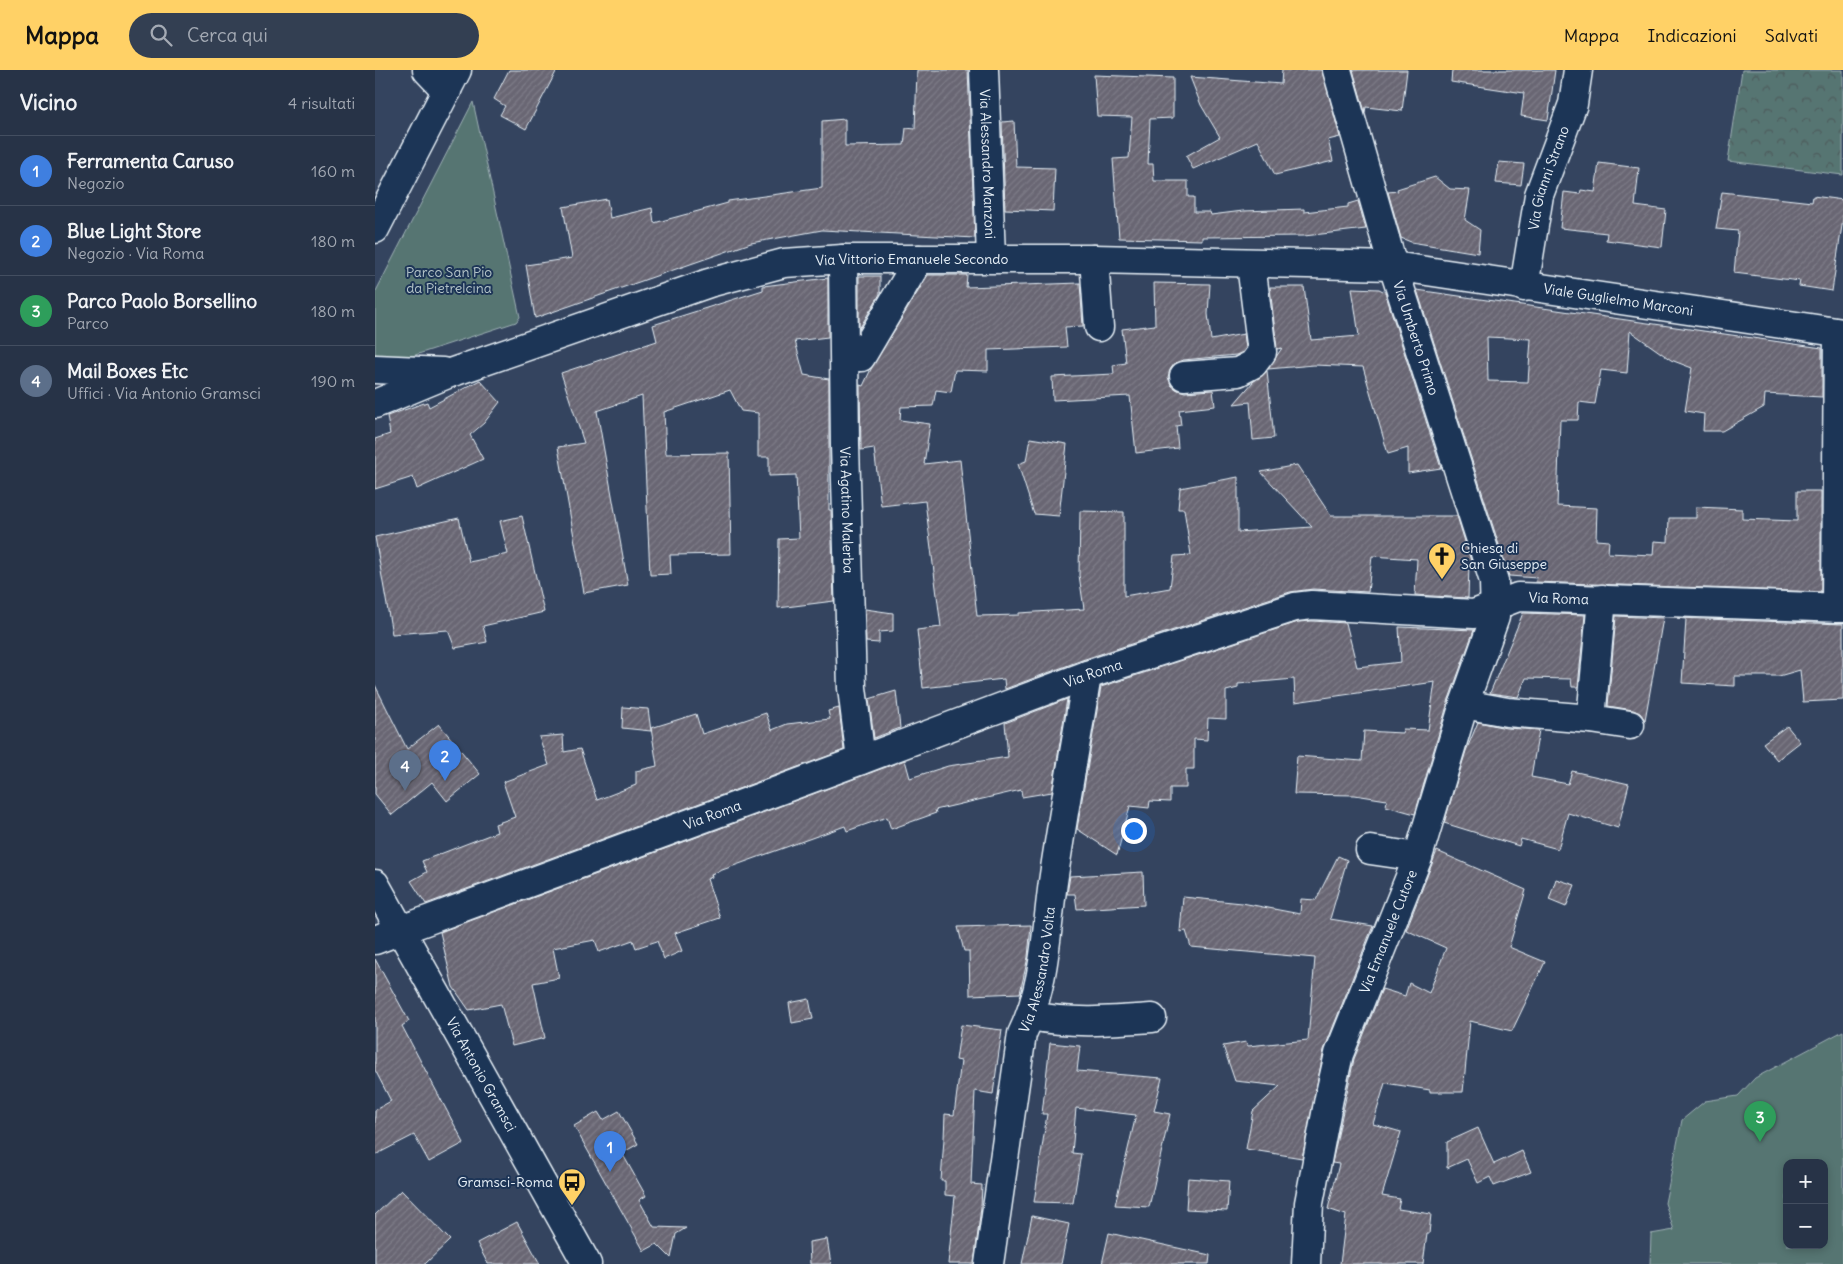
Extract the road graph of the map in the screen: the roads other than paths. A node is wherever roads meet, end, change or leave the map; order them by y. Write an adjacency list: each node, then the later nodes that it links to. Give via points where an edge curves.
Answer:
1 (427, 70): 5 (street)
2 (984, 70): 7 (street, Via Alessandro Manzoni)
3 (1337, 70): 12 (street, Via Umberto Primo)
4 (1578, 70): 13 (street, Via Gianni Strano, via 1573,104 1539,195)
5 (452, 80): 6 (street)
6 (375, 229)
7 (991, 258): 9 (street, Via Vittorio Emanuele Secondo); 10 (street, Via Vittorio Emanuele Secondo)
8 (843, 259): 9 (street, Via Vittorio Emanuele Secondo); 16 (street, Via Agatino Malerba); 18 (street, Via Vittorio Emanuele Secondo, via 784,263 709,283)
9 (919, 259): 16 (street, via 861,357)
10 (1093, 259): 11 (street, Via Vittorio Emanuele Secondo); 14 (street)
11 (1251, 264): 12 (street, Via Vittorio Emanuele Secondo); 19 (street, via 1262,352 1253,364 1238,372)
12 (1393, 266): 13 (street, Viale Guglielmo Marconi); 22 (street, Via Umberto Primo, via 1494,581)
13 (1524, 287): 15 (street, Viale Guglielmo Marconi)
14 (1099, 328)
15 (1840, 333): 23 (street)
16 (845, 357): 28 (street, Via Agatino Malerba, via 852,688)
17 (375, 369): 18 (street)
18 (450, 373): 20 (street, Via Vittorio Emanuele Secondo)
19 (1184, 376)
20 (375, 404)
21 (1602, 599): 22 (street, Via Roma, via 1518,597); 23 (street, Via Roma); 26 (street)
22 (1495, 605): 24 (street, Via Roma, via 1474,614 1295,606); 25 (street, Via Emanuele Cutore, via 1495,617)
23 (1839, 608)
24 (1087, 675): 28 (street, Via Roma); 34 (street, Via Alessandro Volta, via 1037,996)
25 (1464, 704): 26 (street, via 1507,712); 30 (street, Via Emanuele Cutore)
26 (1591, 719): 27 (street)
27 (1630, 725)
28 (861, 760): 32 (street, Via Roma)
29 (1370, 850): 30 (street)
30 (1418, 857): 38 (street, Via Emanuele Cutore, via 1339,1054 1309,1203)
31 (375, 884): 32 (street, Via Antonio Gramsci)
32 (401, 930): 33 (street, Via Roma); 36 (street, Via Antonio Gramsci)
33 (375, 940)
34 (1031, 1016): 35 (street, via 1102,1022); 37 (street, Via Alessandro Volta, via 1022,1034)
35 (1152, 1018)
36 (587, 1264)
37 (989, 1264)
38 (1306, 1264)

